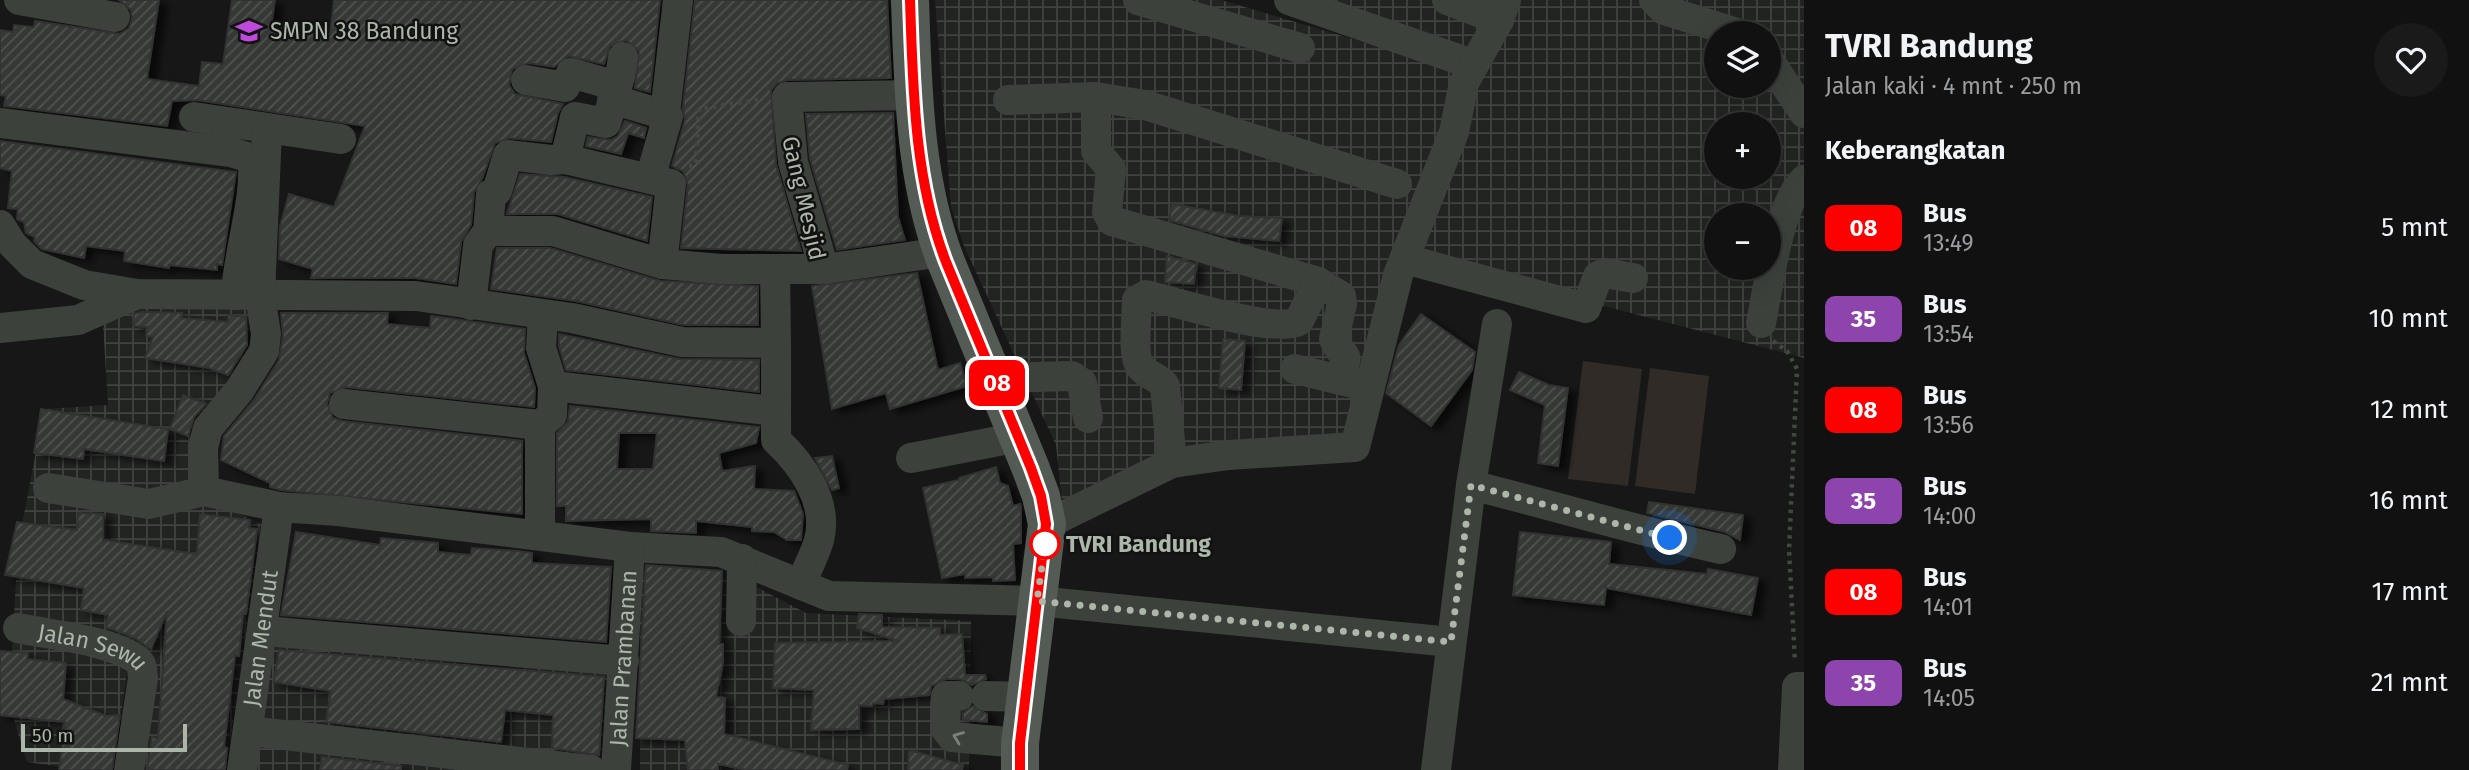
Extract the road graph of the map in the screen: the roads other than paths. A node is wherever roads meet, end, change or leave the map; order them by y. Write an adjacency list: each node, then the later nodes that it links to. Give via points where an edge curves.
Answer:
1 (17, 0): 8 (street); 11 (street)
2 (678, 0): 21 (street)
3 (910, 0): 18 (main road)
4 (1138, 0): 13 (street)
5 (1289, 0): 10 (street)
6 (1447, 0): 9 (street)
7 (1654, 0): 12 (street, via 1664,10)
8 (0, 5)
9 (1502, 10): 14 (street)
10 (1363, 12): 14 (street)
11 (115, 17)
12 (1704, 23)
13 (1300, 48)
14 (1472, 64): 34 (street, via 1454,132)
15 (1781, 78): 22 (street)
16 (526, 80): 17 (street, via 565,87 571,74)
17 (617, 80): 21 (street); 27 (street, via 606,122 575,117)
18 (915, 95): 33 (main road, via 917,141); 36 (street, Gang Mesjid, via 788,97 793,162)
19 (1096, 97): 20 (street); 30 (street, via 1173,113); 39 (street, via 1096,151 1111,169 1107,212 1112,221)
20 (1008, 100)
21 (665, 113): 29 (street)
22 (1804, 113)
23 (194, 117): 25 (street)
24 (0, 123): 41 (street, via 231,152 253,159 237,267)
25 (267, 130): 26 (street); 41 (street)
26 (341, 139)
27 (565, 159): 29 (street); 32 (street, via 508,155 497,191 491,194)
28 (1804, 180): 44 (street, via 1796,187 1780,233)
29 (661, 182): 35 (street)
30 (1397, 184)
31 (0, 225): 40 (street, via 32,264 84,285)
32 (488, 231): 35 (street, Gang Mesjid, via 553,231); 42 (street, via 478,245)
33 (942, 252): 36 (street); 49 (main road)
34 (1405, 259): 38 (street, via 1586,308 1598,276); 50 (street)
35 (663, 264): 37 (street, Gang Mesjid)
36 (824, 269): 37 (street, Gang Mesjid)
37 (775, 270): 47 (street)
38 (1633, 278)
39 (1318, 282): 50 (street, via 1342,300 1334,333 1336,344 1346,352); 58 (street, via 1299,321 1286,325 1140,296 1137,359 1142,370 1159,377 1165,386)
40 (137, 294): 41 (street); 46 (street, via 78,320)
41 (248, 295): 42 (street, via 416,296); 61 (street, via 266,334 264,351 208,428 203,447)
42 (471, 305): 43 (street)
43 (543, 315): 47 (street, via 682,342); 51 (street, via 541,348)
44 (1761, 323)
45 (1497, 324): 59 (street)
46 (0, 328)
47 (776, 343): 53 (street)
48 (1295, 369): 50 (street)
49 (995, 378): 54 (street, via 1072,376 1082,383); 56 (main road)
50 (1354, 383): 58 (street, via 1358,442 1351,449 1229,455)
51 (553, 386): 53 (street); 55 (street, via 551,415)
52 (344, 404): 55 (street)
53 (775, 411): 68 (street, via 776,440 803,470 820,513 819,541)
54 (1088, 418)
55 (540, 425): 64 (street)
56 (1018, 437): 57 (street); 63 (main road, via 1041,496)
57 (911, 458)
58 (1172, 463): 63 (street)
59 (1471, 485): 66 (street); 73 (street)
60 (48, 488): 61 (street, via 149,504)
61 (204, 491): 62 (street)
62 (279, 507): 64 (street); 72 (street, Jalan Mendut)
63 (1046, 524): 69 (main road)
64 (540, 535): 65 (street)
65 (630, 547): 67 (street, via 721,552); 74 (street, Jalan Prambanan)
66 (1721, 549)
67 (742, 559): 68 (street); 70 (street)
68 (801, 585): 69 (street, via 829,596)
69 (1037, 601): 73 (street); 76 (main road)
70 (741, 621)
71 (19, 628): 79 (street, Jalan Sewu, via 114,649 137,660 143,678)
72 (264, 631): 74 (street); 77 (street, Jalan Mendut)
73 (1451, 642): 83 (street)
74 (624, 661): 82 (street, Jalan Prambanan)
75 (1799, 689): 84 (street)
76 (1026, 697): 78 (main road); 78 (street, one-way to 76, via 952,737 945,727 946,696)
77 (248, 731): 80 (street, Jalan Mendut); 81 (street)
78 (1020, 756)
79 (129, 770)
80 (242, 770)
81 (591, 770)
82 (616, 770)
83 (1436, 770)
84 (1793, 770)

